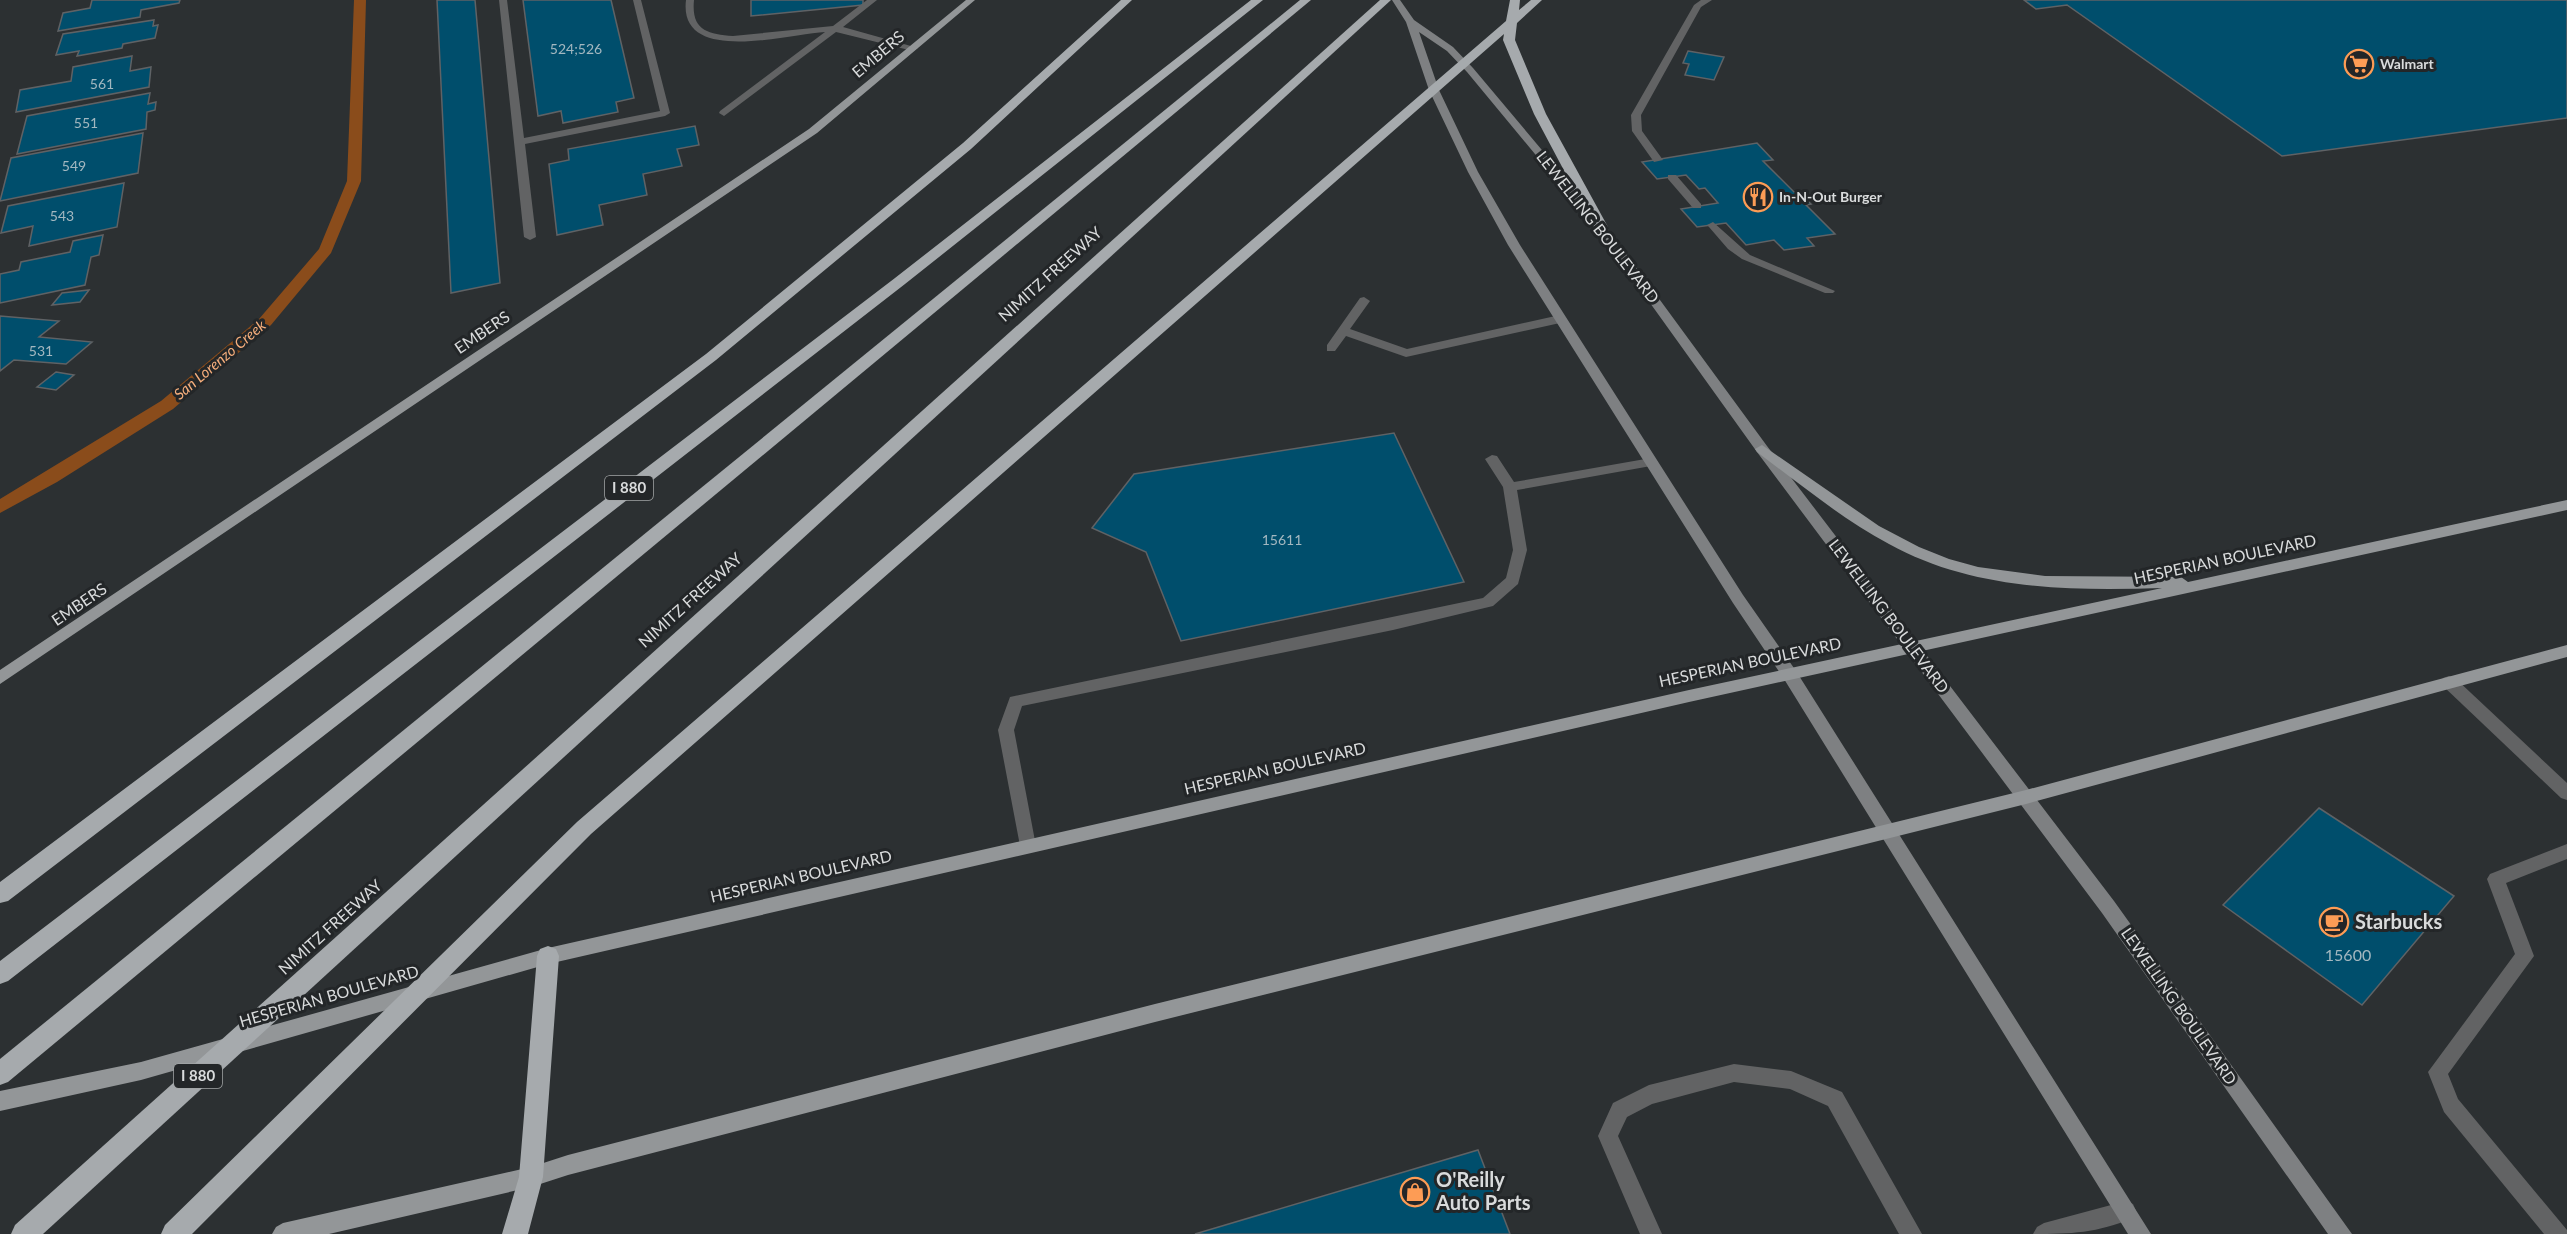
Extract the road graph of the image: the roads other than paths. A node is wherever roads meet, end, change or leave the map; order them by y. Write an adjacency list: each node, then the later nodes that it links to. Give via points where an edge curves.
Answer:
1 (503, 0): 18 (lane)
2 (638, 0): 18 (lane, via 665,113)
3 (690, 0): 15 (lane, via 688,13 693,25 704,34 724,38)
4 (873, 0): 15 (lane)
5 (971, 0): 16 (main road, EMBERS)
6 (1127, 0): 46 (highway, via 967,146 711,357)
7 (1258, 0): 48 (highway, I 880)
8 (1306, 0): 49 (highway)
9 (1386, 0): 53 (highway, NIMITZ FREEWAY / I 880)
10 (1396, 0): 14 (main road, LEWELLING BOULEVARD)
11 (1515, 0): 23 (highway, via 1509,40 1540,114)
12 (1537, 0): 54 (highway, via 584,828)
13 (1708, 0): 19 (lane, via 1698,5 1636,115 1637,131)
14 (1411, 22): 23 (main road, LEWELLING BOULEVARD, via 1450,49 1470,70); 27 (main road, LEWELLING BOULEVARD, via 1434,90 1473,172)
15 (834, 29): 16 (lane); 17 (lane)
16 (913, 48): 39 (main road, EMBERS, via 813,131)
17 (724, 113)
18 (519, 142): 24 (lane)
19 (1658, 160)
20 (1672, 177): 21 (lane)
21 (1697, 206)
22 (1713, 225): 25 (lane, via 1746,257)
23 (1601, 227): 30 (main road, LEWELLING BOULEVARD)
24 (530, 237)
25 (1829, 291)
26 (1364, 301): 28 (lane)
27 (1560, 319): 28 (lane, via 1406,353); 32 (main road, LEWELLING BOULEVARD)
28 (1343, 331): 29 (lane)
29 (1331, 348)
30 (1762, 449): 35 (main road, via 1869,526 1914,551 1953,566 2003,577 2080,582); 36 (main road, LEWELLING BOULEVARD)
31 (1492, 459): 33 (lane)
32 (1651, 462): 33 (lane); 38 (main road, LEWELLING BOULEVARD)
33 (1510, 488): 44 (lane, via 1520,550 1513,580 1488,602 1016,701 1006,730)
34 (2567, 505): 35 (main road, HESPERIAN BOULEVARD)
35 (2223, 581): 36 (main road, HESPERIAN BOULEVARD)
36 (1912, 647): 38 (main road, HESPERIAN BOULEVARD); 42 (main road, LEWELLING BOULEVARD)
37 (2567, 651): 40 (main road)
38 (1790, 675): 43 (main road, LEWELLING BOULEVARD); 44 (main road, HESPERIAN BOULEVARD)
39 (0, 678)
40 (2449, 682): 41 (lane); 42 (main road)
41 (2567, 793)
42 (2026, 797): 43 (main road); 61 (main road, LEWELLING BOULEVARD)
43 (1886, 832): 51 (main road, via 1155,1013); 52 (main road, LEWELLING BOULEVARD)
44 (1027, 846): 47 (main road, HESPERIAN BOULEVARD)
45 (2567, 851): 62 (lane, via 2496,879 2525,956 2438,1072 2451,1105)
46 (0, 894)
47 (548, 956): 50 (main road, HESPERIAN BOULEVARD, via 141,1071); 51 (highway)
48 (0, 974)
49 (0, 1074)
50 (0, 1101)
51 (531, 1177): 55 (main road); 56 (highway)
52 (2126, 1211): 59 (lane); 60 (main road, LEWELLING BOULEVARD)
53 (24, 1234)
54 (174, 1234)
55 (284, 1234)
56 (515, 1234)
57 (1651, 1234): 58 (lane, via 1608,1136 1620,1110 1649,1095 1734,1073 1791,1080 1835,1099)
58 (1911, 1234)
59 (2044, 1234)
60 (2140, 1234)
61 (2341, 1234)
62 (2558, 1234)

